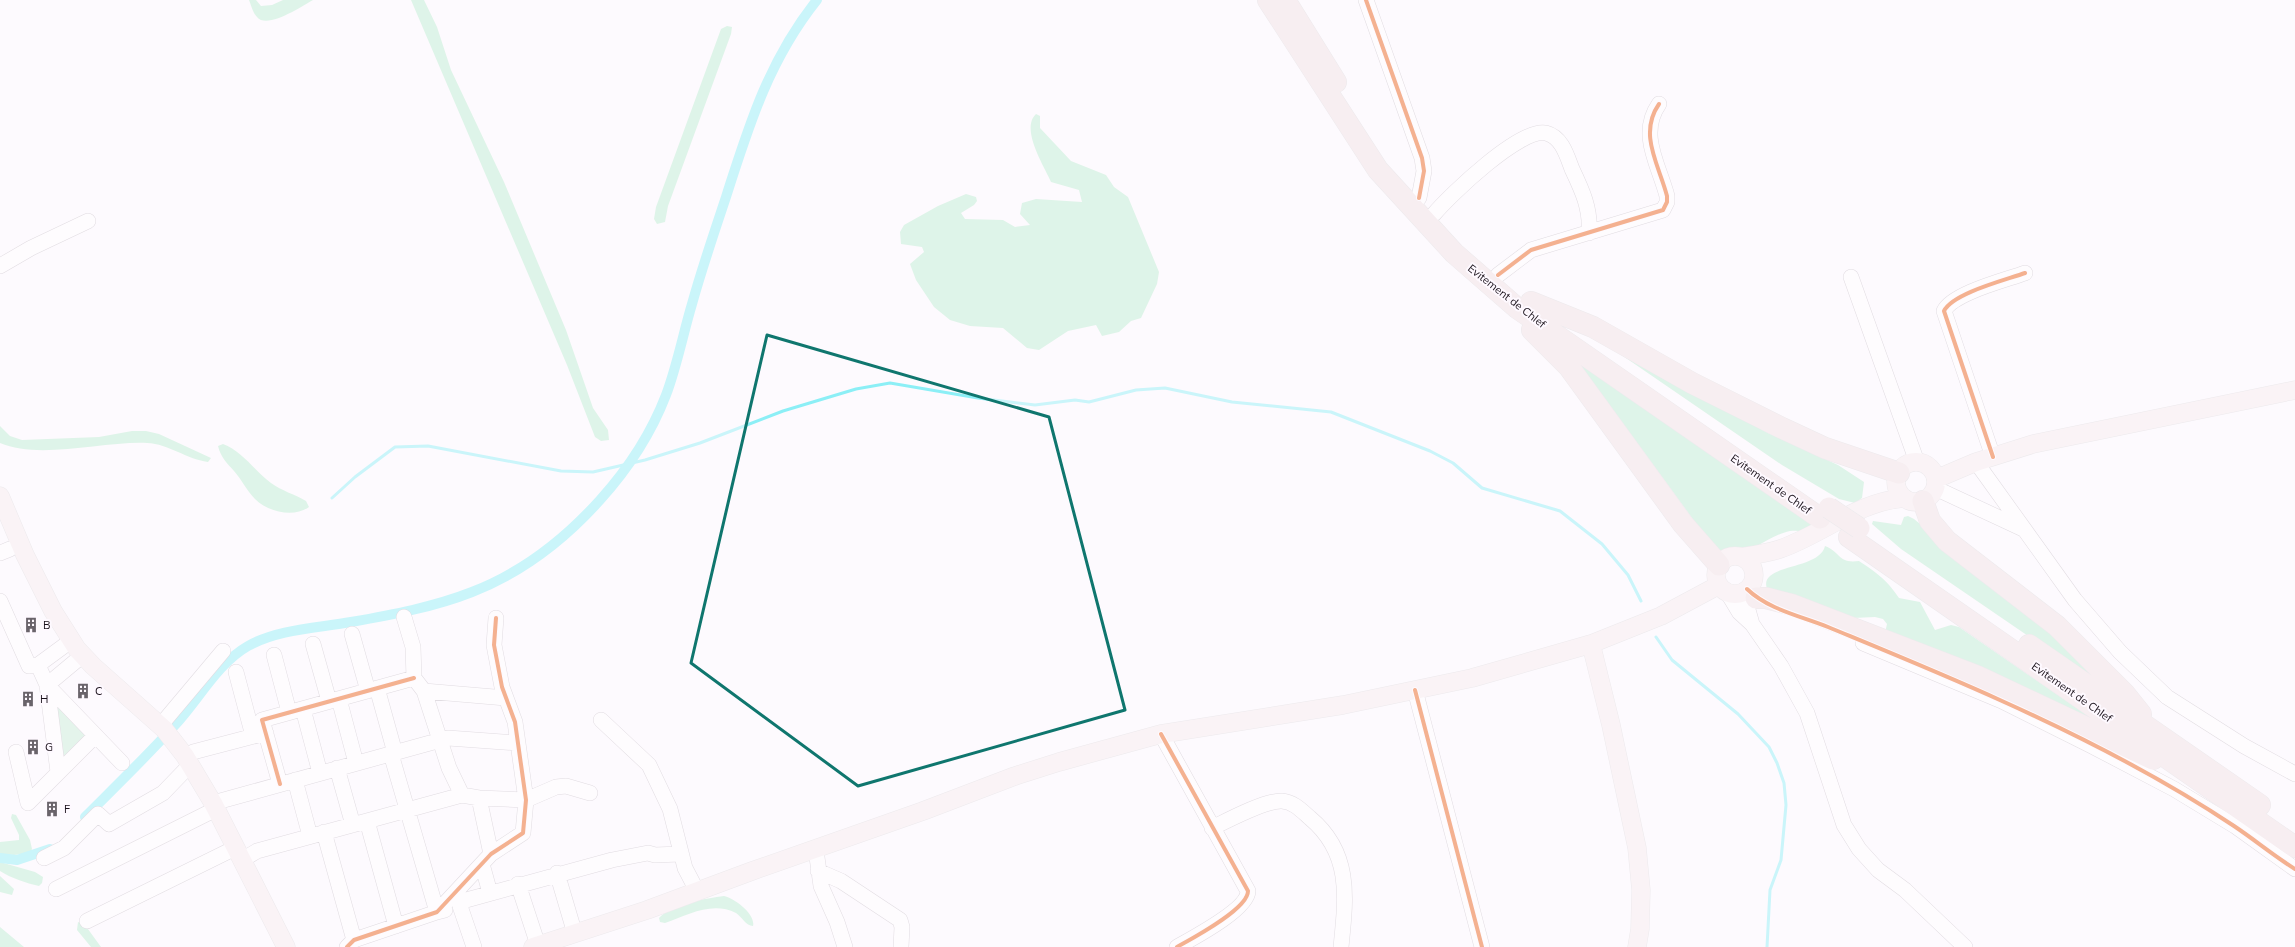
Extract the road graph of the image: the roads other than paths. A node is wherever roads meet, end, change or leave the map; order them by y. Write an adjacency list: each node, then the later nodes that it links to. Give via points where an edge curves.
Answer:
1 (1268, 0): 12 (highway, Evitement de Chlef, via 1378,170 1454,253)
2 (1285, 0): 5 (highway, Evitement de Chlef, via 1364,126)
3 (1366, 0): 5 (street, via 1422,158 1424,171)
4 (1659, 104): 8 (street, via 1653,113 1649,128 1654,155 1667,196 1666,206 1658,213)
5 (1419, 198): 6 (highway, Evitement de Chlef)
6 (1434, 214): 8 (street, via 1482,168 1522,140 1546,133 1558,141 1587,202); 12 (highway, Evitement de Chlef)
7 (88, 221): 9 (street)
8 (1589, 233): 12 (street, via 1532,250)
9 (0, 266)
10 (2025, 274): 15 (street, via 1952,301 1944,311)
11 (1851, 277): 16 (street)
12 (1494, 280): 13 (highway, Evitement de Chlef); 20 (highway, Evitement de Chlef, via 1517,308); 25 (highway, via 1569,367 1683,524)
13 (1531, 302): 17 (highway, via 1593,327 1692,383 1789,432); 20 (highway, Evitement de Chlef)
14 (2295, 390): 15 (main road, via 2093,430)
15 (1984, 459): 18 (main road); 22 (street, via 1986,479)
16 (1916, 462): 17 (main road, via 1906,465); 18 (main road, via 1931,469)
17 (1898, 476): 18 (main road, via 1898,489); 21 (main road)
18 (1925, 491): 21 (main road, via 1882,502); 22 (street); 50 (highway, via 1930,521 1947,541 2057,626 2125,694)
19 (0, 496): 31 (main road, via 37,580)
20 (1825, 513): 21 (highway)
21 (1856, 525): 23 (main road); 50 (highway, Evitement de Chlef); 62 (highway, Evitement de Chlef)
22 (2028, 531): 64 (street, via 2075,600 2120,652 2167,697 2244,746)
23 (1781, 549): 24 (main road); 26 (main road)
24 (1741, 557): 25 (main road, via 1727,558); 26 (main road, via 1753,569)
25 (1719, 565): 26 (main road, via 1716,575)
26 (1741, 590): 33 (main road, via 1661,616); 62 (highway, via 1793,604 1970,673 2042,705 2134,752); 84 (street, via 1771,606 1828,627 2002,701 2084,741 2174,789 2235,826); 106 (street, via 1752,624 1782,666 1807,713 1844,824 1859,849 1878,870 1905,890)
27 (0, 601): 37 (street, via 29,666)
28 (404, 617): 39 (street, via 413,647)
29 (496, 618): 44 (street, via 494,645)
30 (352, 634): 41 (street)
31 (72, 640): 35 (main road); 37 (street)
32 (313, 644): 45 (street)
33 (1591, 644): 42 (main road, via 1472,678); 105 (main road, via 1612,725 1637,848 1641,890)
34 (223, 651): 48 (street)
35 (83, 655): 40 (street); 48 (main road)
36 (274, 655): 46 (street)
37 (38, 665): 40 (street)
38 (236, 672): 49 (street)
39 (414, 678): 41 (street); 43 (street)
40 (47, 685): 52 (street); 61 (street)
41 (372, 690): 45 (street); 56 (street)
42 (1416, 690): 51 (main road, via 1343,705); 104 (street)
43 (424, 691): 44 (street); 53 (street)
44 (506, 698): 54 (street, via 515,722)
45 (334, 700): 46 (street); 59 (street)
46 (296, 710): 49 (street); 63 (street)
47 (601, 720): 81 (street, via 649,765 670,809)
48 (160, 726): 57 (main road)
49 (258, 728): 57 (street); 66 (street)
50 (2155, 732): 76 (highway, Evitement de Chlef)
51 (1161, 734): 75 (street); 79 (main road, via 1104,748 1015,776)
52 (95, 736): 58 (street); 61 (street)
53 (439, 741): 54 (street, via 448,738); 56 (street); 68 (street)
54 (518, 743): 70 (street)
55 (16, 752): 61 (street, via 28,803)
56 (393, 753): 59 (street); 72 (street)
57 (191, 758): 71 (main road); 82 (street, via 163,793 109,824 98,814 64,848)
58 (122, 763)
59 (356, 763): 60 (street)
60 (337, 768): 63 (street); 74 (street)
61 (58, 772)
62 (2187, 772): 78 (highway, Evitement de Chlef)
63 (320, 773): 65 (street)
64 (2295, 774)
65 (295, 780): 66 (street); 77 (street)
66 (280, 784): 71 (street)
67 (590, 793): 70 (street, via 574,787 560,786)
68 (462, 795): 69 (street); 72 (street)
69 (479, 798): 70 (street); 83 (street)
70 (526, 800): 83 (street, via 523,833)
71 (214, 806): 80 (main road); 88 (street)
72 (407, 810): 73 (street); 92 (street)
73 (367, 821): 74 (street); 94 (street)
74 (353, 825): 77 (street)
75 (1212, 828): 102 (street, via 1246,886 1248,894 1236,909 1220,921); 103 (street, via 1247,812 1282,801 1298,807 1318,824 1334,846 1342,871 1344,917)
76 (2295, 829)
77 (317, 834): 80 (street); 96 (street)
78 (2295, 847)
79 (816, 850): 85 (street); 89 (main road)
80 (238, 854): 93 (street); 98 (main road)
81 (680, 854): 86 (street, via 648,853); 89 (street, via 684,868)
82 (44, 858)
83 (486, 859): 90 (street); 91 (street)
84 (2295, 869)
85 (818, 871): 100 (street); 101 (street, via 841,881 900,920)
86 (557, 873): 87 (street); 95 (street)
87 (518, 884): 90 (street); 97 (street)
88 (56, 889)
89 (697, 891): 95 (main road)
90 (490, 893): 91 (street)
91 (458, 900): 92 (street); 99 (street)
92 (437, 912): 94 (street)
93 (87, 921)
94 (396, 926): 96 (street, via 372,934 363,945)
95 (575, 934): 97 (main road)
96 (353, 945)
97 (536, 946)
98 (286, 947)
99 (474, 947)
100 (845, 947)
101 (901, 947)
102 (1177, 947)
103 (1341, 947)
104 (1482, 947)
105 (1637, 947)
106 (1965, 947)

